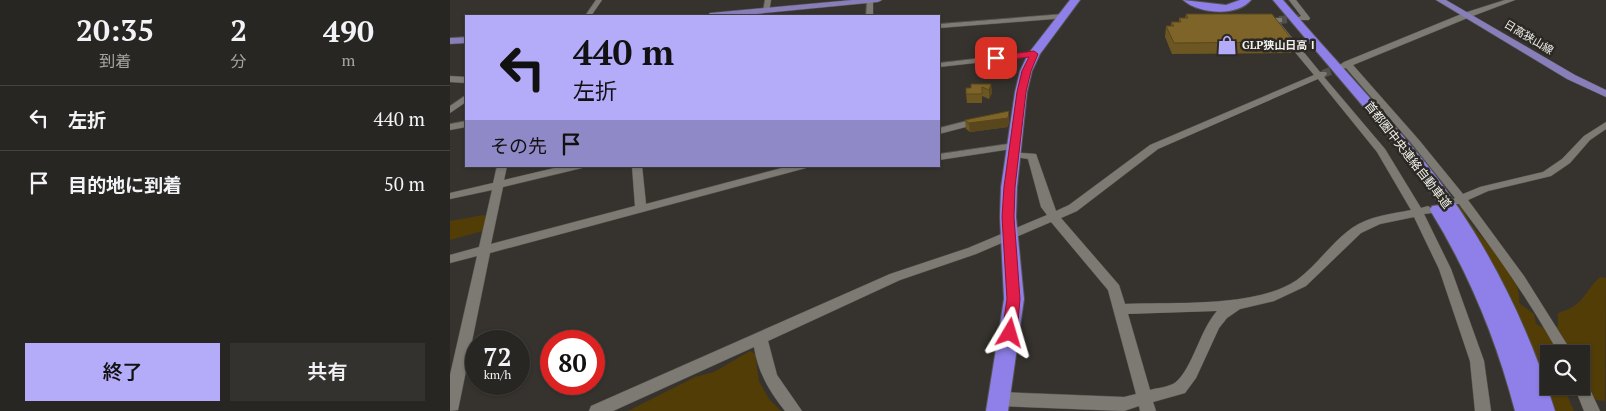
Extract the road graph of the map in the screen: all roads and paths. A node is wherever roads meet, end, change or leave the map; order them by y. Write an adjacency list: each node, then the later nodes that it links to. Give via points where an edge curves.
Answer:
1 (599, 0): 16 (street)
2 (768, 0): 15 (street)
3 (873, 0): 14 (main road); 18 (street)
4 (1075, 0): 20 (highway)
5 (1188, 0): 8 (highway, via 1225,8 1240,5)
6 (1193, 0): 7 (highway, via 1223,6)
7 (1241, 0)
8 (1246, 0)
9 (1270, 0): 67 (highway, 首都圏中央連絡自動車道, via 1389,141 1444,218 1494,317)
10 (1278, 0): 68 (highway, 首都圏中央連絡自動車道, via 1401,142 1474,244 1511,319)
11 (1292, 0): 21 (street, via 1306,18)
12 (1440, 0): 19 (main road, 日高狭山線)
13 (1512, 0): 19 (street)
14 (826, 3): 15 (main road)
15 (767, 11): 17 (main road)
16 (589, 15)
17 (721, 15)
18 (870, 15)
19 (1467, 15): 31 (main road, 日高狭山線); 48 (street, via 1344,65 1426,152)
20 (1063, 16): 23 (street); 26 (highway)
21 (1301, 18)
22 (1278, 20): 28 (street, via 1274,20)
23 (940, 26)
24 (465, 40): 25 (main road)
25 (450, 41)
26 (1034, 54): 27 (street); 39 (highway, via 1014,115)
27 (940, 65)
28 (1320, 75): 50 (street, via 1381,151); 51 (street, via 1154,147 1094,194)
29 (450, 79): 30 (street)
30 (465, 80)
31 (1606, 94)
32 (465, 99): 33 (street)
33 (450, 110)
34 (990, 118): 38 (street)
35 (465, 124): 37 (street)
36 (1606, 125): 48 (street, via 1587,138 1566,162 1547,174 1484,189)
37 (450, 127)
38 (940, 131)
39 (1014, 150): 40 (street); 51 (street, via 1032,156 1047,207); 52 (highway, via 1008,217)
40 (940, 157)
41 (502, 167): 46 (street)
42 (574, 167): 46 (street)
43 (637, 167): 49 (street)
44 (794, 167): 45 (street)
45 (757, 172): 49 (street)
46 (498, 185): 47 (street); 53 (street)
47 (450, 196)
48 (1458, 201): 58 (street, via 1507,261)
49 (641, 209): 53 (street)
50 (1423, 212): 55 (street, via 1377,221 1357,230 1301,284 1269,298); 66 (street, via 1477,361)
51 (1053, 216): 52 (street); 56 (street, via 1114,288)
52 (1011, 234): 57 (street, via 895,277); 60 (highway, via 1014,299)
53 (484, 250): 54 (street); 63 (street)
54 (450, 259)
55 (1236, 305): 56 (street); 61 (street, via 1222,314 1214,325 1191,374 1180,388)
56 (1121, 309): 61 (street)
57 (760, 338): 64 (street); 65 (street, via 770,382)
58 (1561, 345)
59 (1585, 395): 69 (street)
60 (998, 405): 62 (street)
61 (1145, 405): 62 (street)
62 (1075, 406)
63 (450, 410)
64 (597, 411)
65 (794, 411)
66 (1483, 411)
67 (1526, 411)
68 (1544, 411)
69 (1592, 411)

